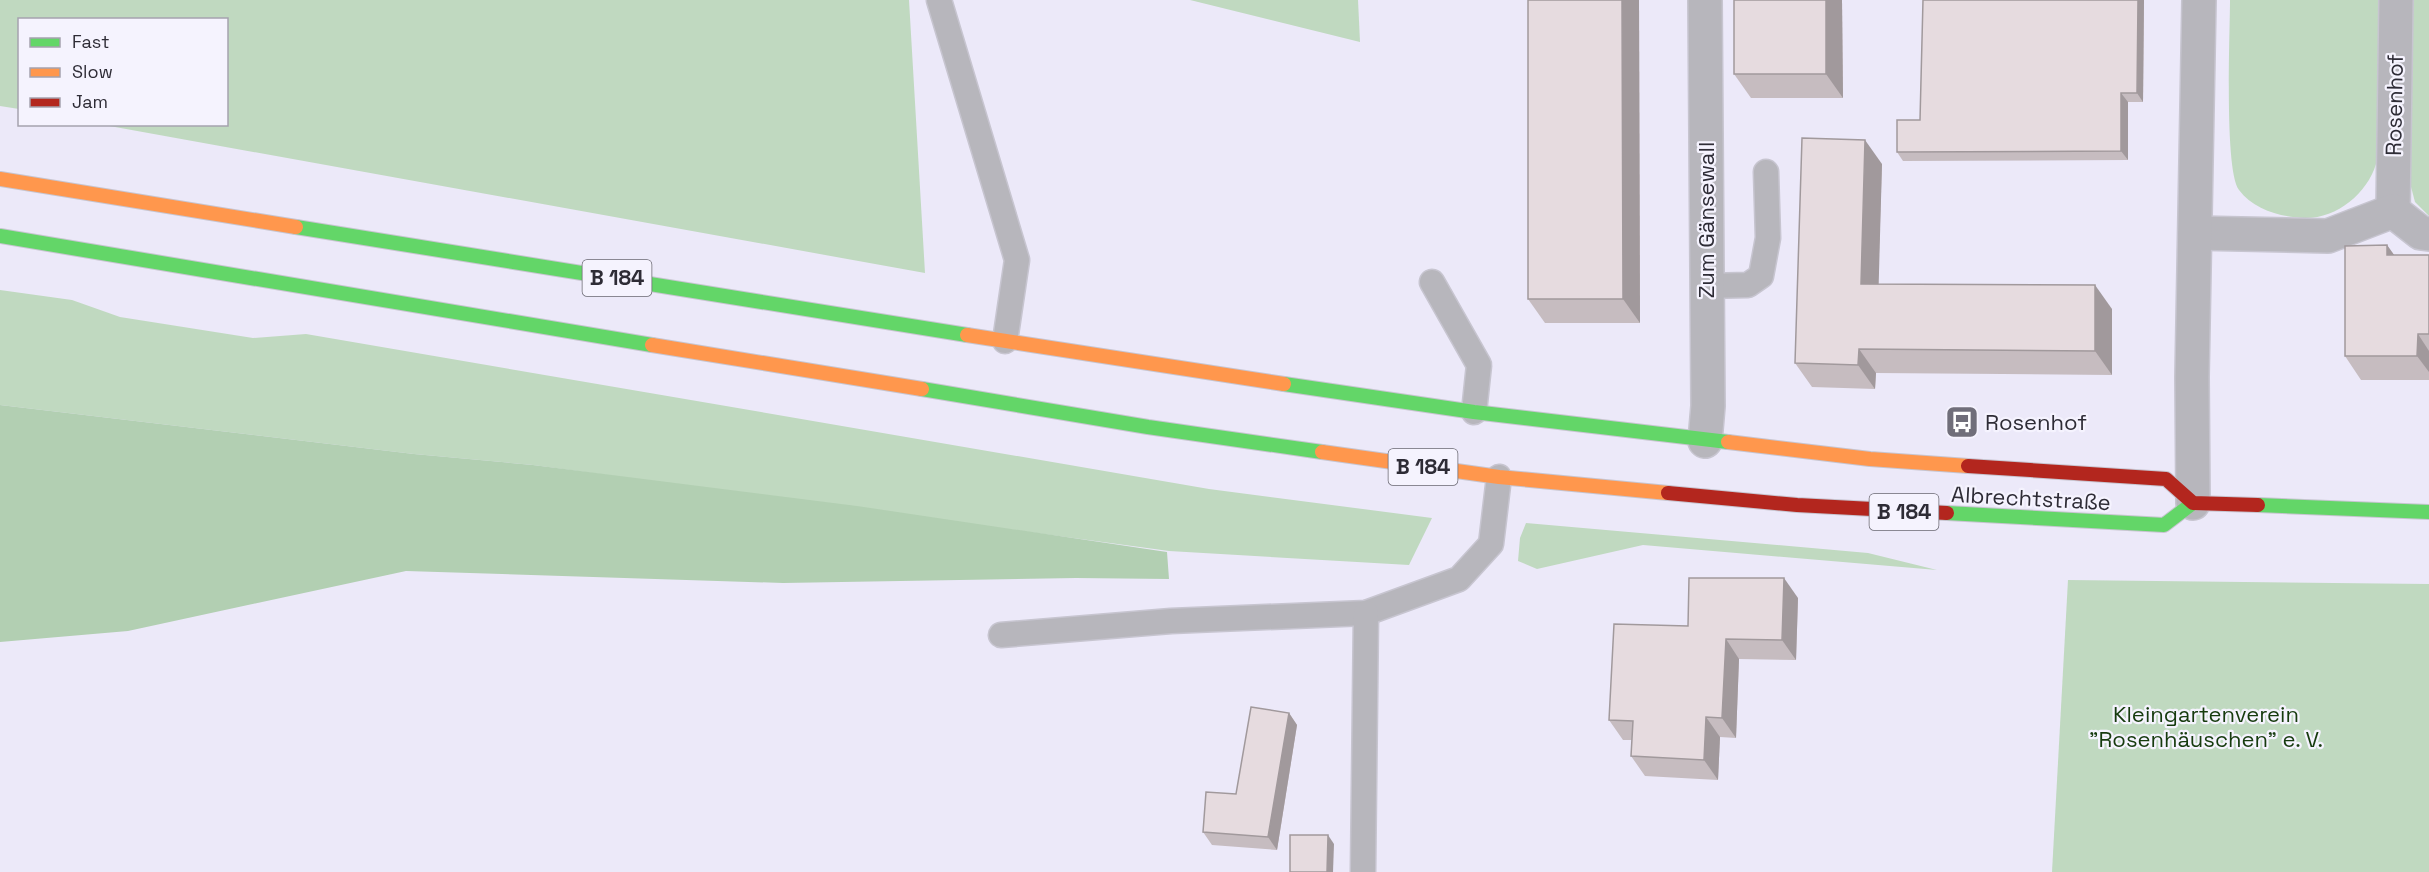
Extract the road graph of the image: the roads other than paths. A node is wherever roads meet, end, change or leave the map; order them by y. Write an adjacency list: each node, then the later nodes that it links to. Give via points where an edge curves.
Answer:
1 (939, 0): 13 (lane, via 1017,260)
2 (1705, 0): 12 (street, Zum Gänsewall)
3 (2199, 0): 8 (street)
4 (2396, 0): 7 (street, Rosenhof)
5 (1766, 172): 12 (lane, via 1768,238 1761,276 1748,285)
6 (0, 179): 13 (main road, B 184)
7 (2393, 211): 8 (street, via 2328,236); 9 (street, via 2421,233)
8 (2195, 233): 17 (street)
9 (2429, 234)
10 (0, 236): 16 (main road, B 184, via 1148,427)
11 (1432, 282): 14 (lane, via 1479,365)
12 (1705, 286): 15 (street, Zum Gänsewall, via 1708,406)
13 (1005, 341): 14 (main road, B 184)
14 (1474, 412): 15 (main road, B 184)
15 (1704, 441): 17 (main road, Albrechtstraße / B 184, via 1870,459 2166,479)
16 (1499, 477): 17 (main road, Albrechtstraße / B 184, via 1797,505 2164,525); 19 (lane, via 1491,544 1459,579)
17 (2193, 503): 18 (main road)
18 (2429, 512)
19 (1366, 613): 20 (lane, via 1170,621); 21 (lane)
20 (1001, 635)
21 (1363, 872)

